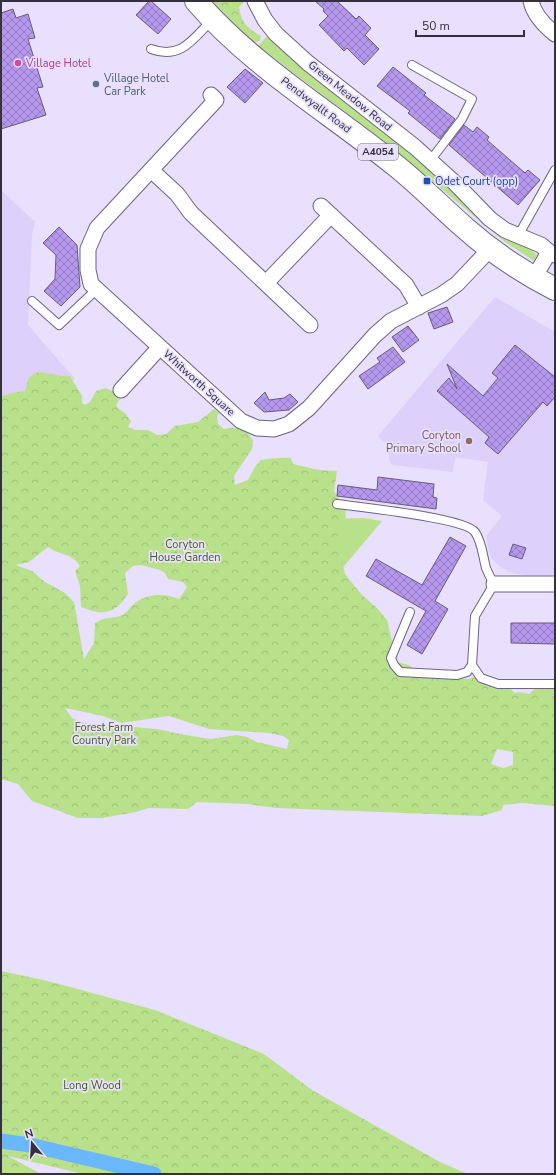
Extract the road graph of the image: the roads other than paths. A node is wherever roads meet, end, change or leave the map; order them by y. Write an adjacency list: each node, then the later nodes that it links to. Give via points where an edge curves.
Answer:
1 (196, 1): 4 (main road, Pendwyallt Road / A4054)
2 (255, 1): 9 (street, Green Meadow Road, via 276,34 308,63)
3 (531, 1): 5 (street, via 537,16)
4 (212, 20): 6 (lane, via 180,50); 13 (main road, Pendwyallt Road / A4054, via 266,67 397,166)
5 (555, 34)
6 (151, 50)
7 (412, 65): 9 (lane, via 472,99 462,119)
8 (211, 95): 10 (street, Whitworth Square, via 216,100)
9 (430, 161): 12 (street, Green Meadow Road, via 490,219)
10 (151, 170): 16 (street, via 177,194 191,213); 17 (street, Whitworth Square, via 97,228 88,249 88,270 91,284)
11 (555, 170): 12 (lane)
12 (518, 236): 14 (street, Green Meadow Road, via 541,245)
13 (490, 249): 15 (main road, Pendwyallt Road / A4054); 20 (street, Whitworth Square, via 457,284)
14 (552, 253): 15 (street, Green Meadow Road)
15 (534, 278): 18 (main road, Pendwyallt Road / A4054)
16 (266, 283): 20 (street, via 326,210 406,285); 21 (street)
17 (97, 289): 19 (lane, via 59,325); 22 (street, Whitworth Square)
18 (555, 289)
19 (32, 301)
20 (419, 307): 22 (street, Whitworth Square, via 391,321 375,335 309,408 289,424 274,429 257,428 241,421)
21 (310, 325)
22 (160, 347): 23 (street)
23 (121, 390)
24 (337, 504): 25 (lane, via 441,519 470,529 475,532 486,569)
25 (494, 584): 26 (street); 28 (lane, via 475,616)
26 (555, 584)
27 (410, 612): 28 (lane, via 391,658 400,672 456,675 467,672)
28 (472, 665): 29 (lane, via 481,678 498,684)
29 (555, 684)

